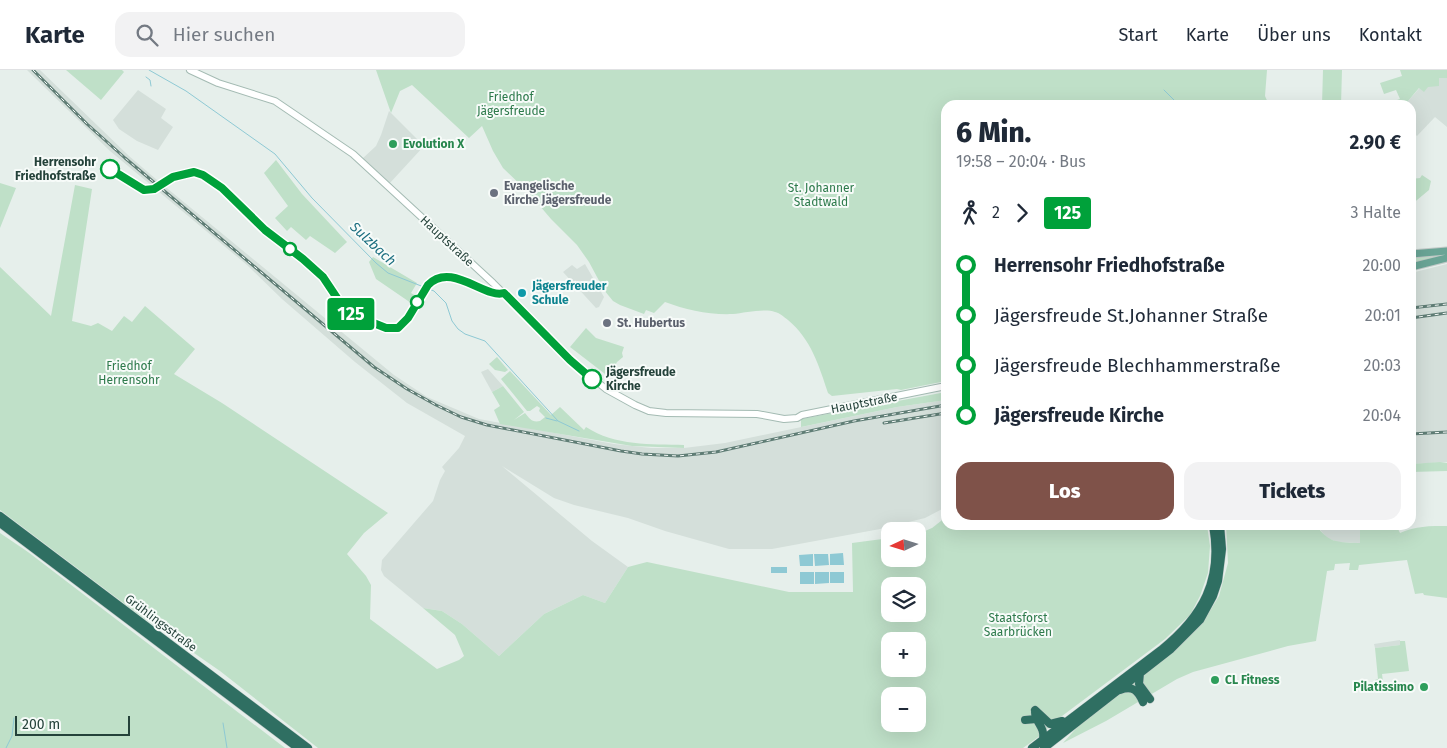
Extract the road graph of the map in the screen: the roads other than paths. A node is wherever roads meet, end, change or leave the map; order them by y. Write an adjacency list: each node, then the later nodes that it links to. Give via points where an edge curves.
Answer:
1 (190, 70): 6 (main road, Hauptstraße, via 218,84 275,101 358,158 499,288 570,360 606,389 634,405 654,412 802,415)
2 (1447, 251): 3 (main road)
3 (1416, 254)
4 (1447, 258): 5 (main road)
5 (1416, 266)
6 (941, 387)
7 (0, 516): 20 (highway, Grühlingsstraße)
8 (0, 523): 19 (highway)
9 (1214, 530): 11 (highway, via 1216,563)
10 (1220, 530): 11 (highway, via 1218,581 1213,596)
11 (1197, 619): 12 (highway)
12 (1179, 638): 13 (highway); 15 (highway)
13 (1140, 673): 14 (highway); 14 (highway, via 1139,684 1147,700 1134,688)
14 (1116, 691): 22 (highway)
15 (1070, 718): 16 (highway, via 1050,724 1035,710); 18 (highway)
16 (1036, 719): 17 (highway); 18 (highway, via 1044,730)
17 (1024, 720)
18 (1043, 739): 21 (highway)
19 (298, 748)
20 (308, 748)
21 (1032, 748)
22 (1044, 748)

